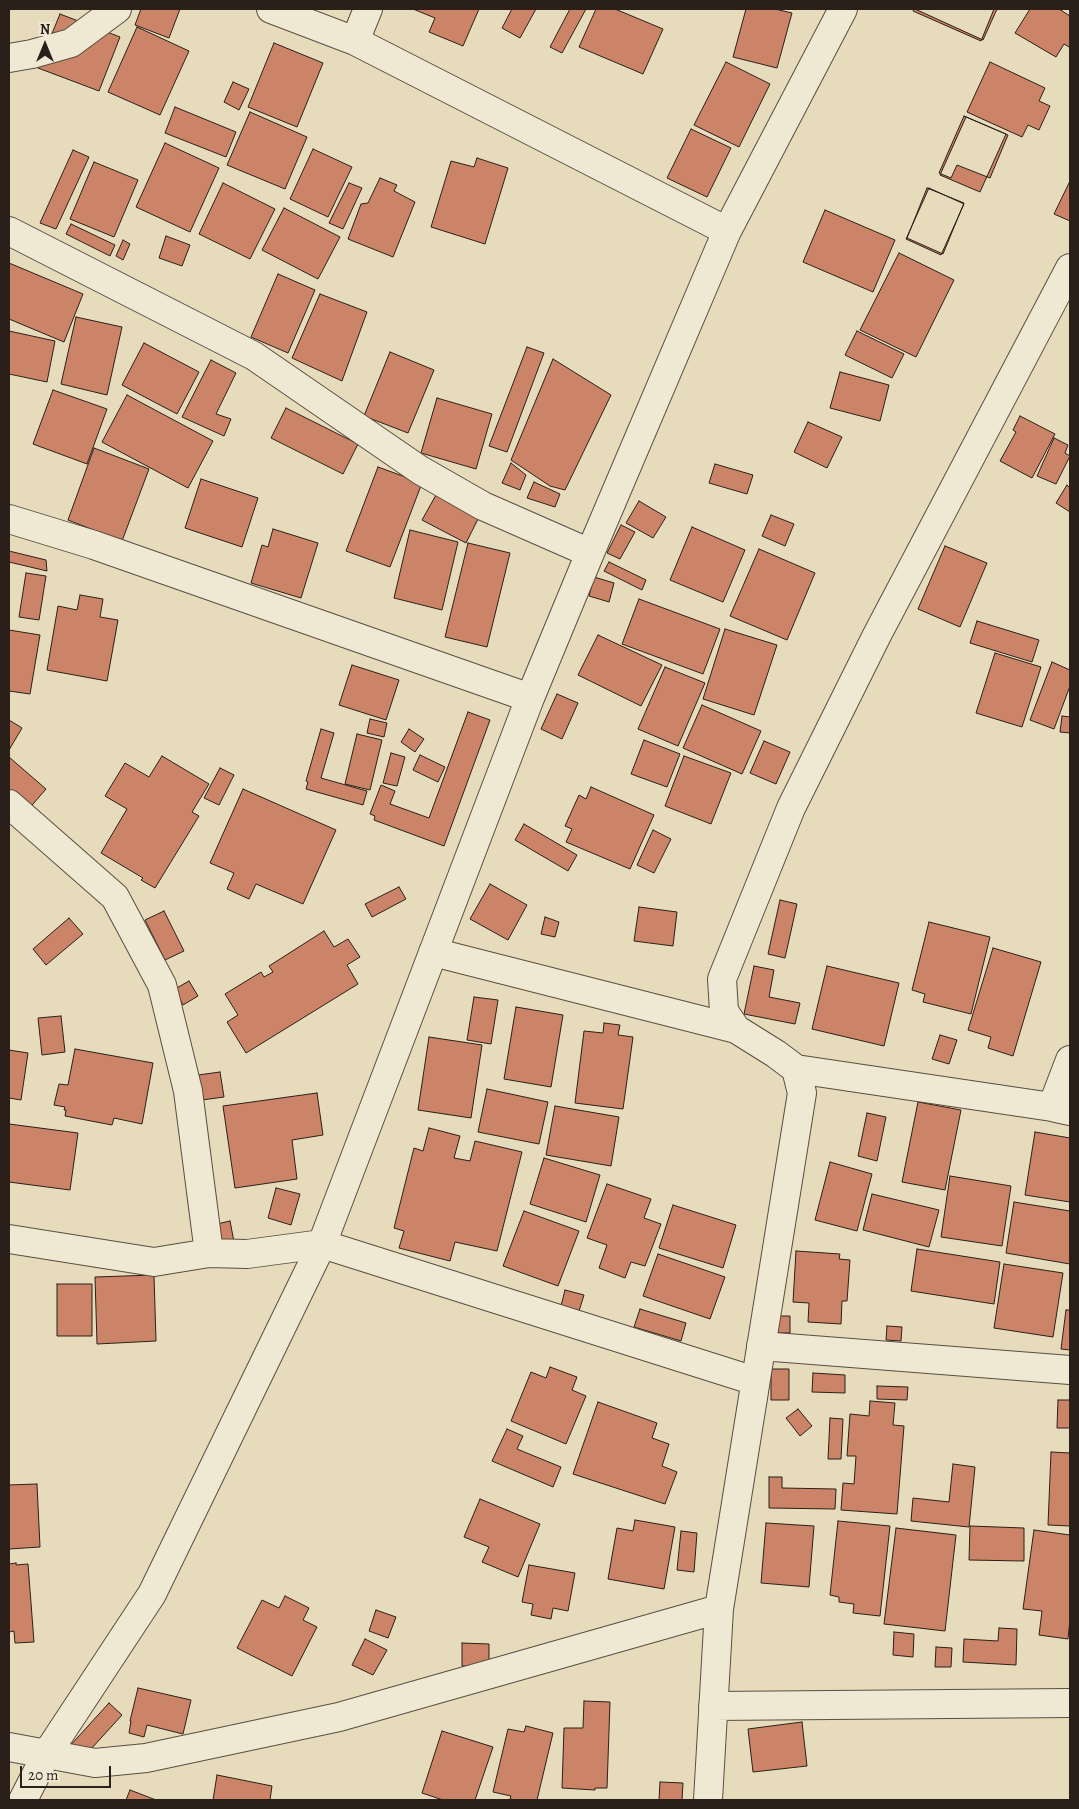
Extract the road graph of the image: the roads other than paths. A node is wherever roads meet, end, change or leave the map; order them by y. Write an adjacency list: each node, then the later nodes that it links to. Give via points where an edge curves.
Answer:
1 (117, 9): 6 (street, via 71,43)
2 (271, 9): 5 (street)
3 (368, 9): 5 (street)
4 (843, 9): 8 (street)
5 (356, 41): 8 (street)
6 (9, 58)
7 (9, 231): 11 (street, via 254,356 420,470 483,506)
8 (727, 231): 11 (street)
9 (1070, 268): 15 (street, via 877,635 791,808 722,979 724,1011)
10 (9, 519): 12 (street, via 94,545)
11 (590, 553): 12 (street)
12 (530, 698): 14 (street)
13 (9, 804): 21 (street, via 115,897 162,985 188,1091)
14 (433, 952): 15 (street); 20 (street)
15 (736, 1029): 17 (street)
16 (1070, 1060): 18 (street)
17 (796, 1069): 18 (street); 22 (street, via 802,1092)
18 (1061, 1109)
19 (9, 1239): 21 (street, via 154,1262)
20 (322, 1244): 21 (street, via 247,1254); 24 (street); 29 (street, via 152,1594)
21 (209, 1254)
22 (761, 1346): 23 (street); 24 (street)
23 (1070, 1370)
24 (755, 1382): 25 (street)
25 (719, 1609): 27 (street); 29 (street, via 330,1719 146,1758 94,1763)
26 (1070, 1703): 27 (street)
27 (713, 1706): 31 (street)
28 (9, 1747): 29 (street)
29 (46, 1755): 30 (street)
30 (23, 1800)
31 (708, 1800)

